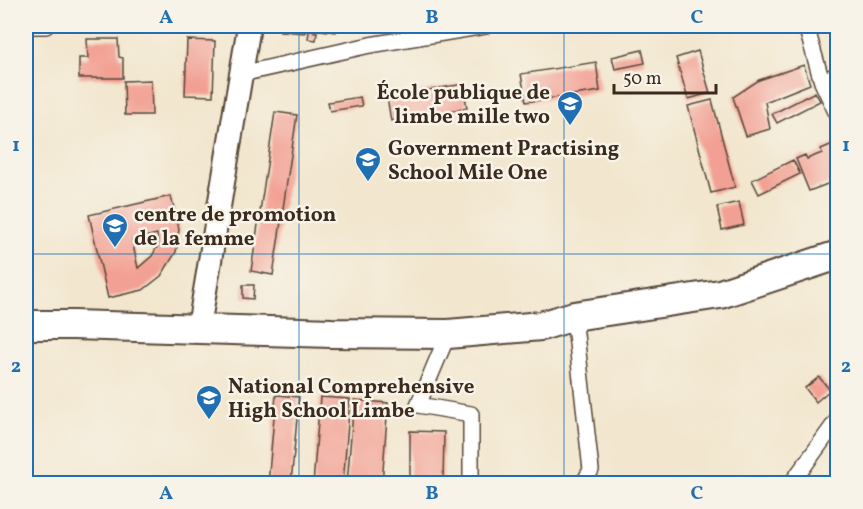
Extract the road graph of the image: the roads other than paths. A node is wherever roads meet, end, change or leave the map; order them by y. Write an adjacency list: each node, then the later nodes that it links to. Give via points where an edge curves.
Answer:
1 (26, 26): 2 (street)
2 (46, 26)
3 (249, 26): 7 (street)
4 (485, 26): 6 (street)
5 (806, 26): 9 (street)
6 (465, 28): 7 (street)
7 (241, 74): 14 (street)
8 (837, 74): 9 (street)
9 (822, 82): 10 (street)
10 (837, 116)
11 (837, 255): 12 (highway, via 720,294)
12 (574, 315): 15 (highway, via 541,326); 18 (street, via 591,470)
13 (26, 325): 14 (highway)
14 (199, 327): 15 (highway)
15 (448, 334): 17 (street, via 418,405 471,414)
16 (837, 419): 19 (street)
17 (471, 483)
18 (583, 483)
19 (791, 483)

